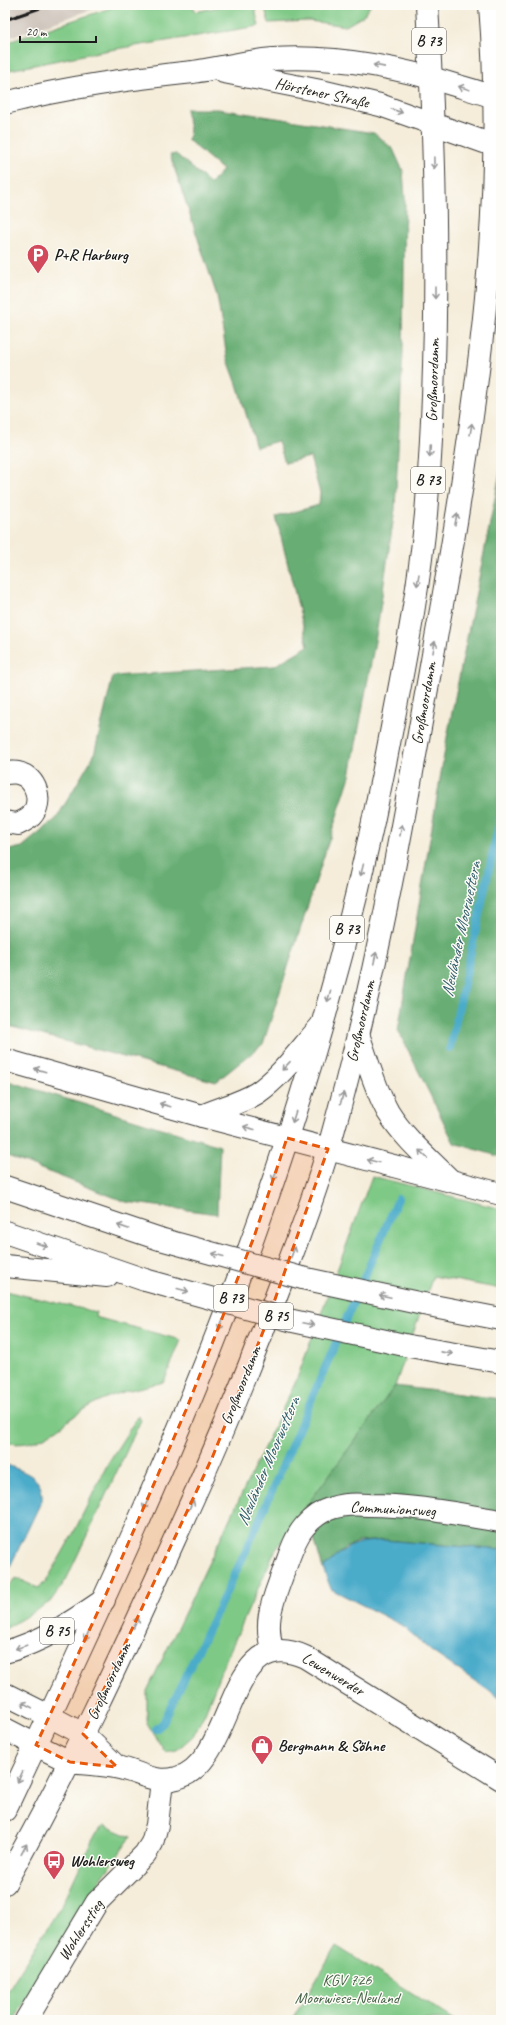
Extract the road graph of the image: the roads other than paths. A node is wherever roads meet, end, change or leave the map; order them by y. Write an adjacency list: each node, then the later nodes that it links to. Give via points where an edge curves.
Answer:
1 (427, 5): 4 (main road, B 73)
2 (490, 5): 5 (main road, B 73)
3 (209, 70): 4 (main road, Hörstener Straße, one-way to 3, via 378,65 322,58 272,59); 6 (main road, Hörstener Straße, via 138,77); 7 (main road, Hörstener Straße, one-way to 7, via 380,105)
4 (431, 77): 5 (main road, Hörstener Straße, one-way to 4); 7 (main road, Großmoordamm / B 73)
5 (499, 99): 8 (main road, Großmoordamm / B 73)
6 (5, 102)
7 (433, 124): 8 (main road, Hörstener Straße); 11 (main road, Großmoordamm / B 73, one-way to 11, via 435,310 430,448 421,560 372,832)
8 (499, 147): 12 (main road, Großmoordamm / B 73, one-way to 8, via 400,840 477,394 495,243)
9 (5, 773): 10 (main road, via 17,772 28,778 36,788 37,804 31,816 18,824)
10 (5, 822)
11 (321, 1026): 14 (main road, one-way to 14, via 286,1066 255,1094); 15 (main road, Großmoordamm / B 73, one-way to 15)
12 (359, 1037): 16 (main road, Großmoordamm / B 73, one-way to 12); 17 (main road, one-way to 12, via 410,1141 389,1113)
13 (5, 1060): 14 (main road, one-way to 13)
14 (202, 1116): 15 (main road, one-way to 14)
15 (287, 1138): 16 (main road); 26 (main road, Großmoordamm / B 73, one-way to 26, via 254,1237 223,1317)
16 (328, 1149): 17 (main road, one-way to 16); 32 (main road, Großmoordamm / B 73, one-way to 16, via 212,1458 267,1322)
17 (451, 1181): 19 (main road)
18 (5, 1187): 23 (main road, one-way to 18, bridge, via 302,1278 160,1239)
19 (501, 1194)
20 (5, 1232): 22 (main road, B 75, one-way to 22)
21 (5, 1266): 22 (main road, B 75)
22 (145, 1280): 24 (main road, B 75, one-way to 24, bridge, via 293,1321 409,1346)
23 (501, 1319)
24 (501, 1362)
25 (501, 1521): 28 (main road, Communionsweg, via 426,1509 353,1504 333,1507 318,1515 304,1527 294,1544 271,1606 267,1624 268,1639)
26 (104, 1600): 27 (main road, B 75, one-way to 27, via 48,1636); 30 (main road, Großmoordamm, one-way to 30)
27 (5, 1652)
28 (273, 1652): 36 (main road, Lewenwerder, via 295,1652 306,1656); 37 (main road, via 252,1666 242,1680 220,1732 200,1763 192,1772)
29 (5, 1694): 30 (main road, one-way to 29)
30 (49, 1716): 32 (main road); 33 (main road, Großmoordamm)
31 (5, 1729): 33 (main road)
32 (83, 1734): 34 (main road, Großmoordamm / B 73); 35 (main road)
33 (36, 1745): 34 (main road); 38 (main road, Großmoordamm, one-way to 38)
34 (70, 1762): 35 (main road); 39 (main road, Großmoordamm, one-way to 34)
35 (117, 1767): 37 (main road, via 147,1778)
36 (501, 1779)
37 (162, 1780): 40 (main road, Wohlersstieg, via 157,1825 152,1844 97,1902)
38 (5, 1810)
39 (5, 1883)
40 (26, 2020)

